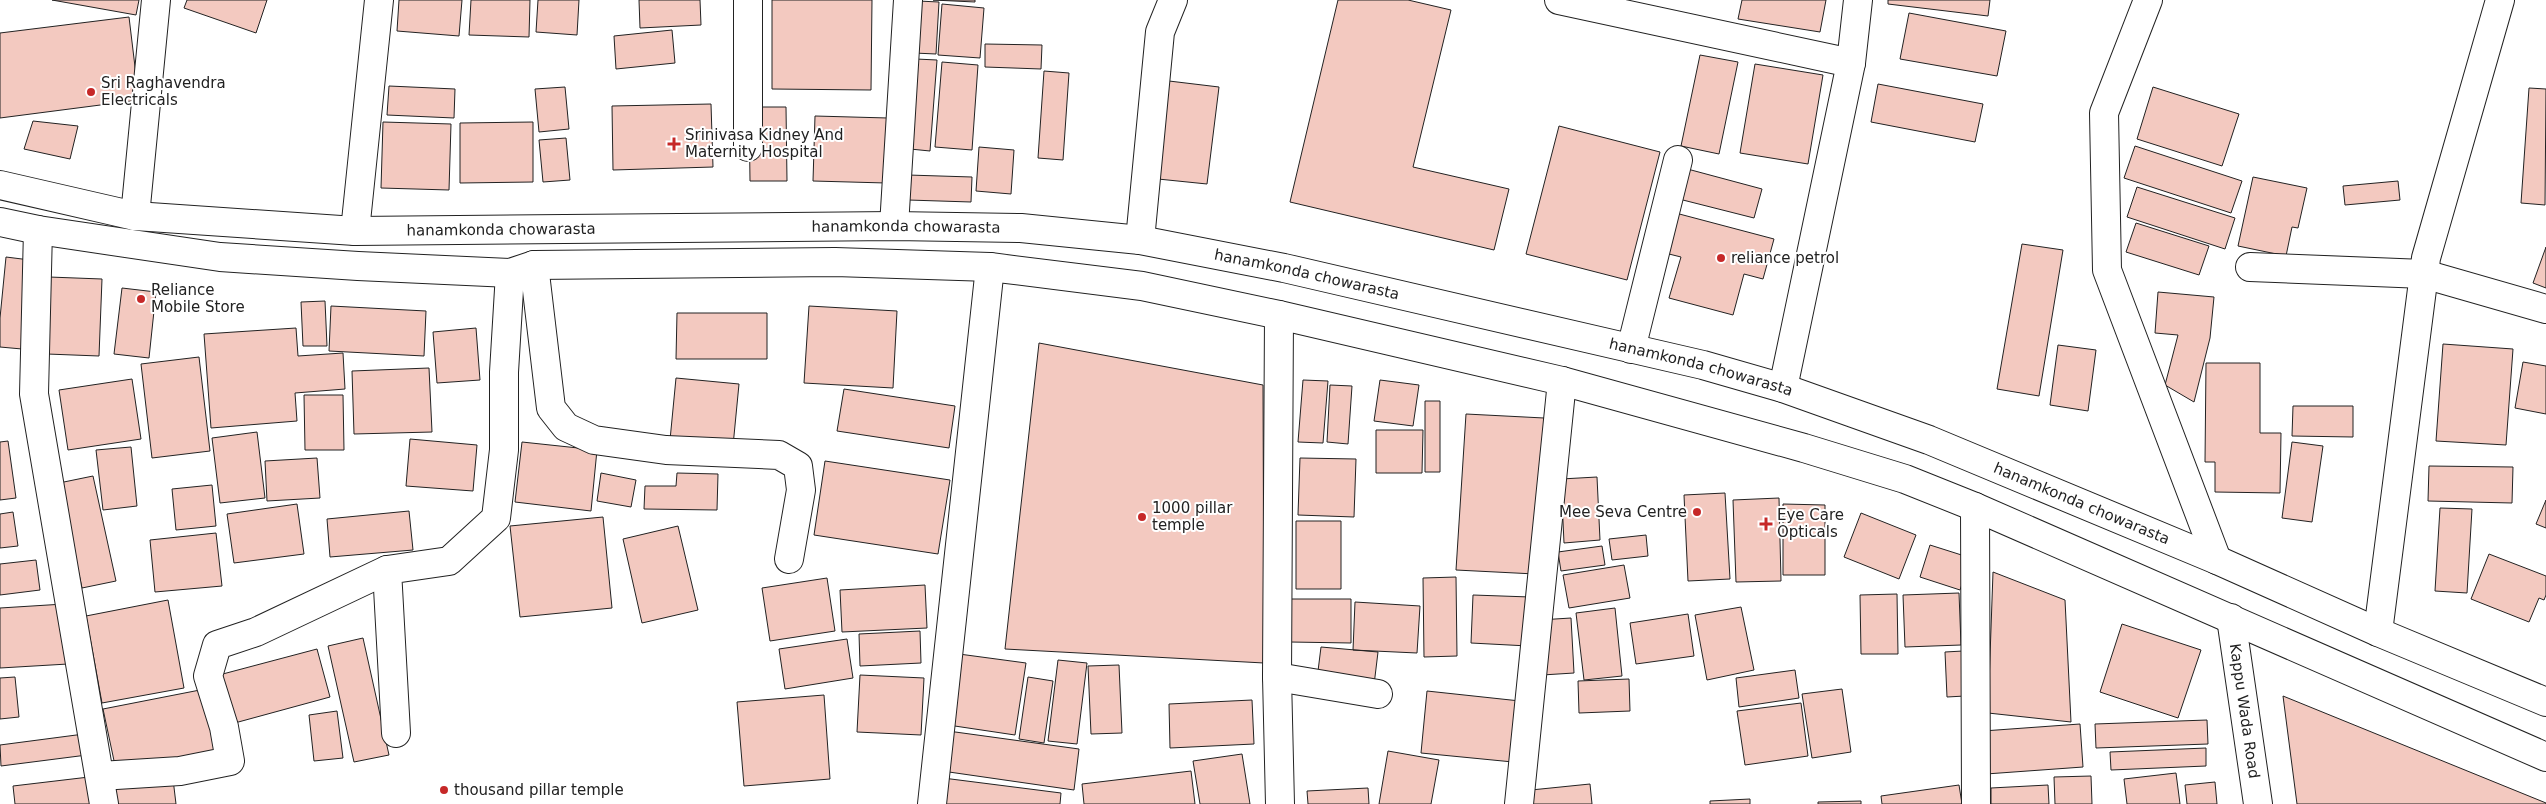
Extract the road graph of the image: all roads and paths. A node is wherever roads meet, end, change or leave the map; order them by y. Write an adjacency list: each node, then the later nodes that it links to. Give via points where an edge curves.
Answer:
1 (156, 0): 14 (main road)
2 (379, 0): 18 (main road)
3 (748, 0): 11 (main road)
4 (908, 0): 16 (main road)
5 (1173, 0): 19 (main road, via 1160,32)
6 (1558, 0): 10 (main road)
7 (1858, 0): 10 (main road)
8 (2148, 0): 31 (main road, via 2104,113 2107,270)
9 (2500, 0): 23 (main road)
10 (1851, 63): 28 (main road)
11 (748, 147)
12 (1678, 160): 26 (main road)
13 (0, 185): 14 (main road, hanamkonda chowarasta)
14 (135, 216): 18 (main road, hanamkonda chowarasta)
15 (0, 222): 17 (main road)
16 (894, 226): 18 (main road, hanamkonda chowarasta); 19 (main road, hanamkonda chowarasta, via 1021,228)
17 (38, 230): 22 (main road, via 220,257); 40 (main road, via 34,394)
18 (355, 231)
19 (1140, 240): 26 (main road, hanamkonda chowarasta, via 1284,268)
20 (990, 267): 22 (main road, via 835,262); 25 (main road, via 1142,286); 42 (main road)
21 (2250, 267): 23 (main road)
22 (522, 269): 30 (main road, via 551,408 566,427 594,440 666,450 779,455 798,466 801,490); 32 (main road, via 504,372 504,450 496,518 449,561)
23 (2424, 274): 24 (main road); 34 (main road)
24 (2546, 309)
25 (1278, 314): 27 (main road); 35 (main road)
26 (1631, 349): 28 (main road, hanamkonda chowarasta)
27 (1562, 381): 29 (main road, via 1804,448 1905,479); 44 (main road)
28 (1782, 388): 31 (main road, hanamkonda chowarasta, via 1930,440)
29 (1975, 507): 33 (main road); 45 (main road)
30 (789, 559)
31 (2218, 560): 34 (main road, hanamkonda chowarasta)
32 (387, 570): 38 (main road); 40 (main road, via 256,632 217,645 208,676 224,727 230,761 180,771)
33 (2231, 618): 39 (main road); 46 (main road, Kappu Wada Road)
34 (2378, 632): 37 (main road, hanamkonda chowarasta)
35 (1277, 676): 36 (main road); 43 (main road)
36 (1378, 694)
37 (2546, 702)
38 (396, 733)
39 (2546, 757)
40 (100, 776): 41 (main road)
41 (104, 804)
42 (932, 804)
43 (1280, 804)
44 (1519, 804)
45 (1976, 804)
46 (2258, 804)

